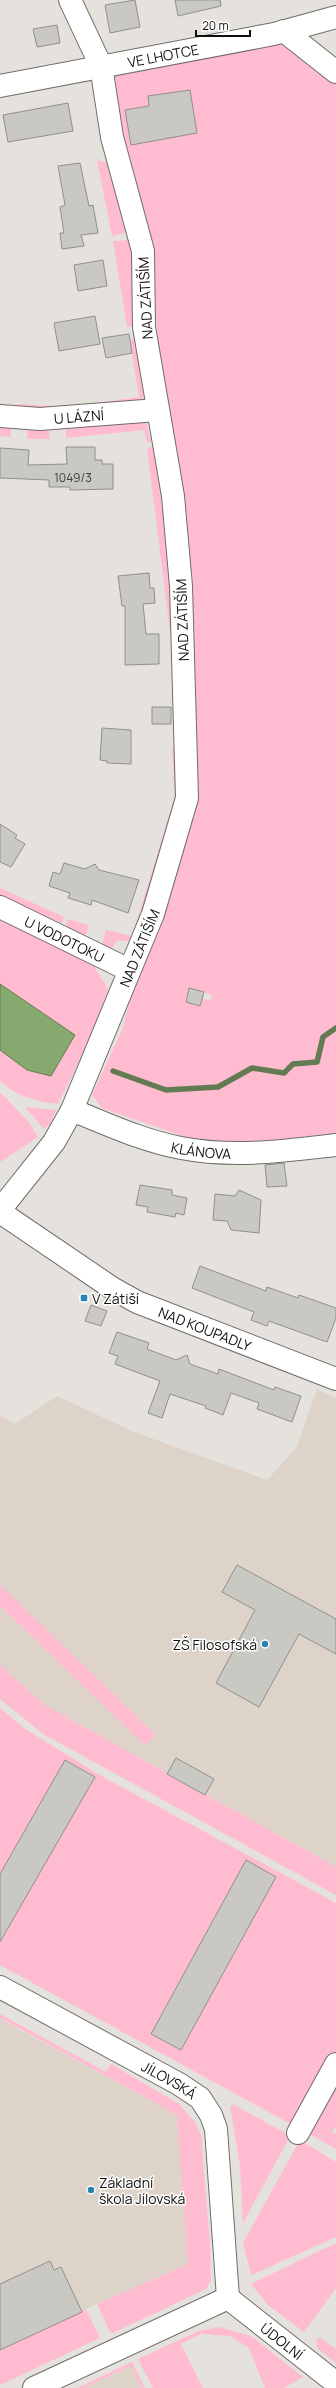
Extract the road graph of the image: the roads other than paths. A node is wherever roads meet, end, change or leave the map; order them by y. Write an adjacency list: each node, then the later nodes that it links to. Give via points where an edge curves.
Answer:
1 (70, 0): 4 (street, NAD ZÁTIŠÍM)
2 (336, 18): 3 (street, VE LHOTCE)
3 (284, 31): 4 (street, VE LHOTCE); 5 (street)
4 (101, 66): 6 (street, VE LHOTCE); 7 (street, NAD ZÁTIŠÍM, via 112,137 143,251 144,327)
5 (336, 72)
6 (0, 86)
7 (157, 410): 8 (street, U LÁZNÍ, via 40,419); 10 (street, NAD ZÁTIŠÍM, via 173,496 181,586 187,798 152,914)
8 (0, 416)
9 (0, 907): 10 (street, U VODOTOKU)
10 (129, 970): 11 (street, NAD ZÁTIŠÍM)
11 (72, 1110): 12 (street, KLÁNOVA, via 134,1134 180,1148 230,1154 278,1152); 13 (street, NAD ZÁTIŠÍM, via 54,1142)
12 (336, 1145)
13 (0, 1211): 14 (street, NAD KOUPADLY, via 112,1288 137,1302)
14 (336, 1379)
15 (0, 1987): 18 (street, JÍLOVSKÁ, via 200,2098 216,2129)
16 (336, 2064): 17 (street)
17 (298, 2133)
18 (228, 2298): 19 (street, ÚDOLNÍ); 20 (street)
19 (336, 2383)
20 (34, 2388)

